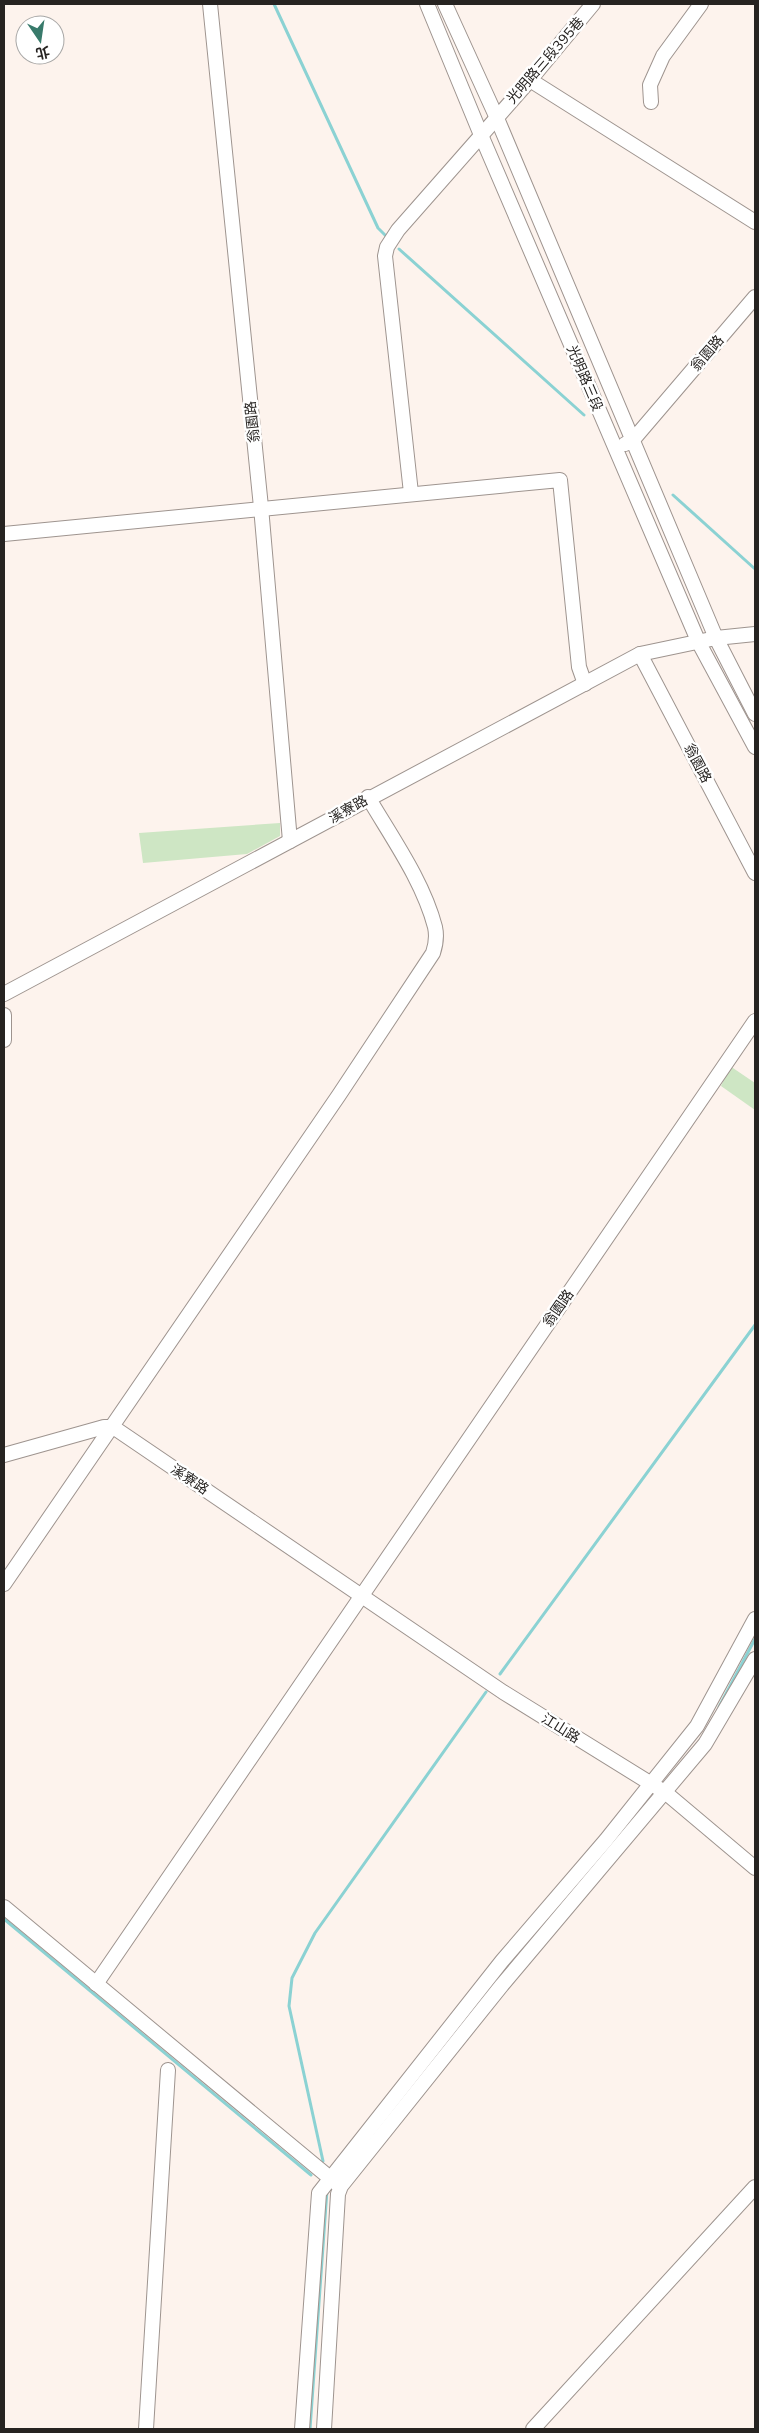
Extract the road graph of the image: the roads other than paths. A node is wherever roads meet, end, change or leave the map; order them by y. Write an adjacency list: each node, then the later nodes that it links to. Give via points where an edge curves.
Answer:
1 (210, 4): 15 (street, 翁園路)
2 (428, 4): 9 (street, 光明路三段)
3 (446, 4): 8 (street, 光明路三段)
4 (593, 4): 6 (street, 光明路三段395巷)
5 (701, 4): 7 (street, via 663,56 650,84)
6 (530, 80): 8 (street, 光明路三段395巷); 10 (street)
7 (651, 102)
8 (496, 116): 9 (street); 12 (street, 光明路三段)
9 (481, 135): 13 (street, 光明路三段); 14 (street, via 398,230 385,256)
10 (755, 222)
11 (755, 297): 12 (street, 翁園路)
12 (632, 441): 13 (street, 翁園路); 18 (street, 光明路三段)
13 (616, 449): 19 (street, 光明路三段)
14 (410, 493): 15 (street); 21 (street, via 560,480 578,666)
15 (261, 507): 16 (street); 25 (street, 翁園路)
16 (4, 534)
17 (755, 634): 18 (street)
18 (716, 638): 19 (street, 溪寮路); 22 (street, 光明路三段)
19 (698, 643): 20 (street, 溪寮路); 23 (street, 光明路三段)
20 (640, 654): 21 (street, 溪寮路); 26 (street, 翁園路)
21 (585, 684): 24 (street, 溪寮路)
22 (755, 714)
23 (755, 747)
24 (368, 797): 25 (street, 溪寮路); 31 (street, via 426,904 435,928 434,953)
25 (290, 841): 27 (street, 溪寮路)
26 (755, 873)
27 (4, 994)
28 (4, 1015): 30 (street)
29 (755, 1021): 34 (street, 翁園路)
30 (4, 1040)
31 (113, 1427): 32 (street); 33 (street); 34 (street, 溪寮路)
32 (4, 1455)
33 (4, 1584)
34 (360, 1596): 37 (street, 江山路, via 503,1692); 41 (street, 翁園路)
35 (755, 1619): 37 (street, via 696,1726)
36 (755, 1658): 38 (street, via 705,1744)
37 (652, 1784): 38 (street, 江山路); 43 (street, via 502,1962)
38 (666, 1792): 39 (street, 江山路); 43 (street)
39 (755, 1868)
40 (4, 1907): 41 (street)
41 (96, 1984): 43 (street)
42 (168, 2070): 45 (street)
43 (335, 2182): 46 (street, via 318,2193); 47 (street, via 338,2194)
44 (755, 2187): 48 (street)
45 (146, 2429)
46 (302, 2429)
47 (324, 2429)
48 (533, 2429)

